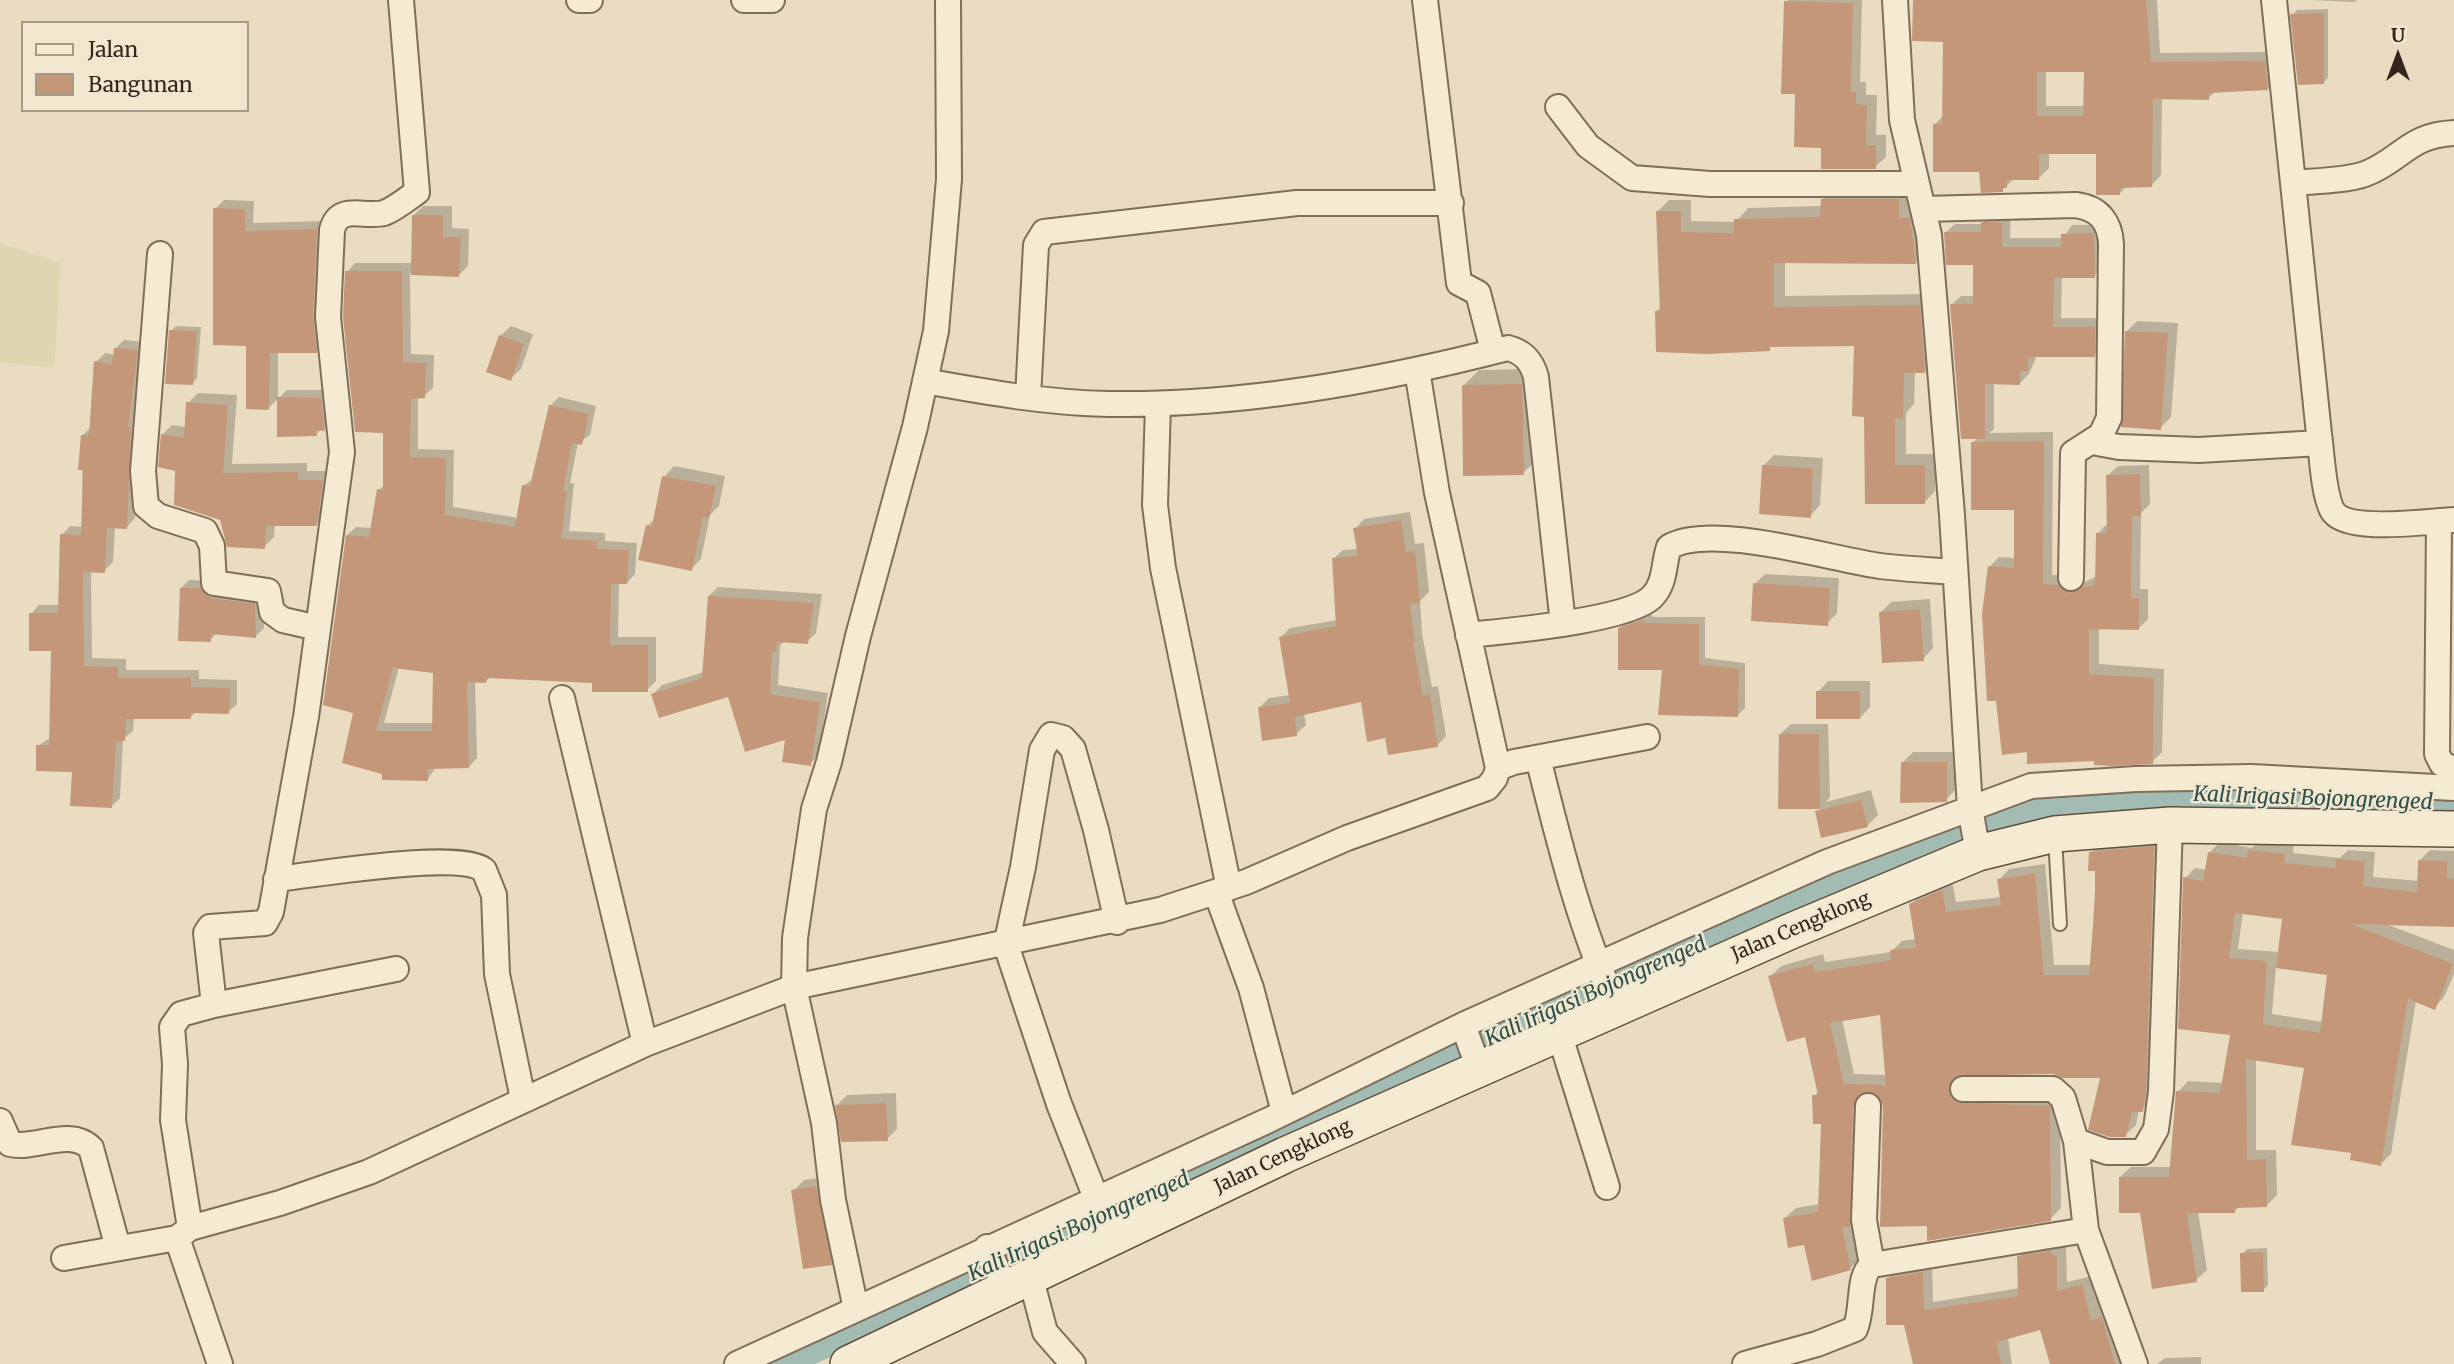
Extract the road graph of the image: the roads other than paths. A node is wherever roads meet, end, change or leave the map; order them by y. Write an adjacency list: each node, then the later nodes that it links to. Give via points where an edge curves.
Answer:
1 (401, 0): 28 (street, via 417,192 384,213 344,213 332,230 328,317 342,452)
2 (579, 0): 3 (street)
3 (590, 0)
4 (744, 0): 5 (street)
5 (772, 0)
6 (948, 0): 19 (street, via 949,179 936,331)
7 (1425, 0): 14 (street)
8 (1895, 0): 13 (street, via 1902,120)
9 (2274, 0): 12 (street)
10 (1558, 107): 13 (street, via 1588,146 1632,178 1710,184)
11 (2454, 133): 12 (street, via 2420,139 2363,175)
12 (2293, 183): 23 (street)
13 (1916, 184): 15 (street)
14 (1451, 203): 17 (street, via 1459,283 1478,293); 20 (street, via 1297,203 1044,232 1036,245)
15 (1923, 209): 22 (street, via 2076,205 2103,216 2112,244 2109,418); 25 (street, via 1930,248)
16 (160, 254): 28 (street, via 143,471 146,506 158,516 205,531 213,552 214,583 268,592 272,612 283,620)
17 (1493, 351): 18 (street); 27 (street, via 1508,348 1521,353 1536,377)
18 (1417, 370): 21 (street); 29 (street, via 1437,493)
19 (925, 381): 20 (street); 48 (street, via 814,809 797,925)
20 (1028, 397): 21 (street)
21 (1158, 404): 42 (street, via 1156,505 1163,568)
22 (2092, 442): 23 (street, via 2199,450); 26 (street, via 2073,453)
23 (2320, 443): 24 (street, via 2330,505 2340,519 2358,524)
24 (2446, 521): 34 (street, via 2437,754 2442,764)
25 (1955, 572): 27 (street, via 1880,566 1743,541 1689,541 1669,547 1661,582 1650,598 1634,607); 36 (street)
26 (2071, 578)
27 (1563, 624): 29 (street)
28 (318, 628): 41 (street)
29 (1468, 635): 33 (street)
30 (562, 698): 53 (street)
31 (1647, 737): 32 (street)
32 (1538, 758): 33 (street); 46 (street)
33 (1498, 768): 42 (street, via 1488,788 1347,838)
34 (2454, 769)
35 (2454, 789): 36 (street, via 2252,777 2136,779 2031,786)
36 (1971, 811): 40 (street); 46 (street, via 1826,862)
37 (2170, 825): 38 (main road, Jalan Cengklong); 39 (main road, Jalan Cengklong); 62 (street, via 2166,1026 2156,1129 2143,1152 2107,1152)
38 (2454, 829)
39 (2054, 834): 40 (main road, Jalan Cengklong); 44 (lane)
40 (1978, 848): 49 (main road, Jalan Cengklong)
41 (276, 879): 50 (street, via 265,923 217,925 206,933); 57 (street, via 422,862 484,870 494,895 497,974)
42 (1223, 890): 43 (street); 61 (street, via 1251,988)
43 (1117, 922): 45 (street); 45 (street, via 1073,749 1063,738 1051,735 1042,750)
44 (2060, 924)
45 (1006, 945): 48 (street); 64 (street)
46 (1599, 968): 49 (street); 51 (street)
47 (396, 969): 50 (street)
48 (794, 987): 53 (street); 71 (street, via 824,1123 833,1200)
49 (1614, 1002): 52 (main road, Jalan Cengklong)
50 (214, 1005): 66 (street, via 181,1014 172,1027 173,1120)
51 (1463, 1029): 54 (street); 55 (street)
52 (1559, 1033): 54 (main road, Jalan Cengklong); 63 (street)
53 (645, 1044): 57 (street)
54 (1477, 1065): 59 (main road, Jalan Cengklong)
55 (1365, 1076): 59 (street); 61 (street)
56 (1963, 1089): 62 (street, via 2053,1089 2063,1098)
57 (523, 1099): 66 (street, via 369,1172)
58 (1868, 1106): 69 (street, via 1864,1220)
59 (1382, 1107): 61 (main road, Jalan Cengklong)
60 (0, 1121): 67 (street, via 10,1144 68,1139 85,1141 91,1147)
61 (1279, 1132): 64 (street); 70 (main road, Jalan Cengklong)
62 (2076, 1141): 65 (street)
63 (1607, 1187)
64 (1096, 1198): 70 (street)
65 (2086, 1230): 69 (street); 78 (street)
66 (183, 1233): 67 (street); 73 (street)
67 (118, 1248): 68 (street)
68 (64, 1258)
69 (1872, 1265): 77 (street, via 1863,1276 1862,1312 1855,1329)
70 (1003, 1269): 71 (street); 72 (main road, Jalan Cengklong); 76 (street, via 1045,1332)
71 (856, 1309): 74 (street)
72 (886, 1355): 75 (main road, Jalan Cengklong)
73 (220, 1364)
74 (737, 1364)
75 (848, 1364)
76 (1073, 1364)
77 (1745, 1364)
78 (2135, 1364)

